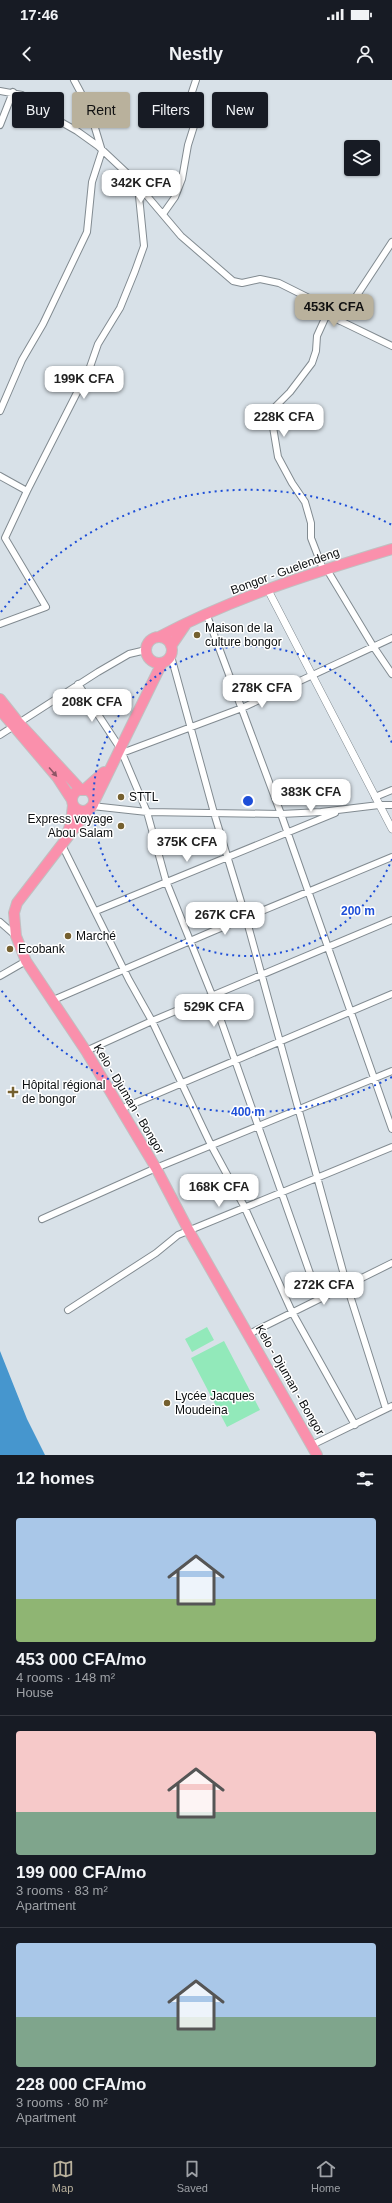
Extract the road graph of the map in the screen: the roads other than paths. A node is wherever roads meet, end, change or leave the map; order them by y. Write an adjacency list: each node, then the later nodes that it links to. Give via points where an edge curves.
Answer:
1 (74, 80): 8 (street, via 92,115)
2 (196, 80): 10 (street, via 189,101 194,126 182,179 175,197)
3 (0, 91): 4 (street)
4 (13, 92)
5 (12, 95): 7 (street)
6 (64, 124): 8 (street)
7 (0, 125)
8 (102, 151): 9 (street); 15 (street, via 92,182 85,239 43,324 22,360)
9 (138, 186): 10 (street); 17 (street, via 144,243 140,258 120,308 98,344 75,399)
10 (163, 214): 12 (street, via 181,236 233,281 242,283 260,279 279,283 304,295)
11 (392, 242): 13 (street)
12 (328, 314): 13 (street); 19 (street, via 317,336 312,363 290,392 271,411 278,457 292,484 306,502 311,538)
13 (340, 321): 14 (street)
14 (392, 346)
15 (0, 412)
16 (0, 476): 17 (street)
17 (27, 491): 23 (street, via 5,538 46,607)
18 (392, 549): 19 (highway, Bongor - Guelendeng)
19 (324, 569): 20 (highway, Bongor - Guelendeng); 26 (street)
20 (268, 590): 21 (highway, Bongor - Guelendeng); 31 (street)
21 (206, 613): 22 (highway, Bongor - Guelendeng); 35 (street)
22 (188, 621): 24 (highway, Bongor - Guelendeng); 27 (highway)
23 (0, 624)
24 (158, 637): 27 (highway, via 166,639); 28 (highway, via 148,642)
25 (392, 638): 26 (street)
26 (373, 646): 30 (street); 31 (street)
27 (171, 651): 29 (highway); 38 (street)
28 (147, 654): 29 (highway, via 154,662); 32 (street, via 129,654); 33 (highway, via 151,673)
29 (162, 663): 33 (highway, Kelo - Djuman - Bongor)
30 (392, 674)
31 (313, 675): 35 (street); 44 (street)
32 (78, 684): 37 (street); 40 (street)
33 (150, 687): 40 (highway, Kelo - Djuman - Bongor)
34 (0, 698): 37 (highway)
35 (242, 708): 38 (street); 52 (street)
36 (0, 710): 37 (highway)
37 (16, 725): 39 (street); 42 (highway); 45 (highway, one-way to 45, via 57,777)
38 (191, 729): 40 (street); 51 (street)
39 (0, 735)
40 (121, 750): 41 (highway, Kelo - Djuman - Bongor); 50 (street)
41 (112, 763): 42 (highway, Kelo - Djuman - Bongor, via 94,783); 48 (highway, Kelo - Djuman - Bongor)
42 (82, 790): 45 (highway, via 74,794); 48 (highway, via 92,794)
43 (392, 790): 44 (street)
44 (375, 797): 46 (street)
45 (73, 802): 48 (highway, via 80,810); 55 (highway, Kelo - Djuman - Bongor, via 71,823)
46 (379, 805): 47 (street); 49 (street); 53 (street)
47 (392, 805)
48 (92, 806): 50 (street); 55 (highway, Kelo - Djuman - Bongor)
49 (343, 809): 52 (street); 54 (street)
50 (147, 812): 51 (street); 58 (street)
51 (214, 813): 52 (street); 56 (street)
52 (281, 814): 54 (street)
53 (392, 829)
54 (286, 833): 56 (street); 59 (street)
55 (62, 845): 60 (street); 64 (highway, Kelo - Djuman - Bongor, via 17,903 14,913)
56 (228, 856): 58 (street); 61 (street)
57 (392, 858): 59 (street)
58 (166, 881): 60 (street); 65 (street)
59 (308, 893): 61 (street); 66 (street)
60 (96, 911): 68 (street)
61 (246, 918): 65 (street); 69 (street)
62 (392, 920): 66 (street)
63 (0, 922): 64 (street)
64 (16, 936): 67 (highway, Kelo - Djuman - Bongor)
65 (191, 940): 68 (street); 72 (street)
66 (328, 948): 69 (street); 74 (street)
67 (26, 961): 70 (street); 73 (highway, Kelo - Djuman - Bongor)
68 (124, 969): 73 (street); 75 (street)
69 (262, 975): 72 (street); 76 (street)
70 (0, 976)
71 (392, 994): 74 (street)
72 (212, 995): 75 (street); 78 (street)
73 (51, 1001): 77 (highway, Kelo - Djuman - Bongor)
74 (351, 1012): 76 (street); 80 (street)
75 (152, 1021): 77 (street); 81 (street)
76 (280, 1042): 78 (street); 83 (street)
77 (86, 1051): 82 (highway, Kelo - Djuman - Bongor)
78 (235, 1061): 81 (street); 84 (street)
79 (392, 1071): 80 (street)
80 (373, 1079): 83 (street); 85 (street)
81 (182, 1085): 82 (street); 86 (street)
82 (121, 1109): 88 (highway, Kelo - Djuman - Bongor)
83 (298, 1111): 84 (street); 89 (street)
84 (258, 1126): 86 (street); 90 (street)
85 (392, 1129)
86 (211, 1145): 88 (street); 91 (street)
87 (392, 1147): 89 (street)
88 (156, 1168): 92 (street); 93 (highway, Kelo - Djuman - Bongor)
89 (316, 1178): 90 (street); 95 (street)
90 (280, 1193): 91 (street); 96 (street)
91 (244, 1206): 93 (street); 98 (street)
92 (42, 1219)
93 (189, 1231): 97 (street, via 178,1235 156,1253); 99 (highway, Kelo - Djuman - Bongor)
94 (392, 1263): 95 (street)
95 (347, 1286): 96 (street); 100 (street)
96 (318, 1299): 98 (street)
97 (68, 1310)
98 (292, 1312): 99 (street); 101 (street)
99 (249, 1334): 102 (highway, Kelo - Djuman - Bongor)
100 (389, 1407): 101 (street)
101 (355, 1425): 102 (street)
102 (312, 1445): 103 (highway, Kelo - Djuman - Bongor)
103 (317, 1455)

